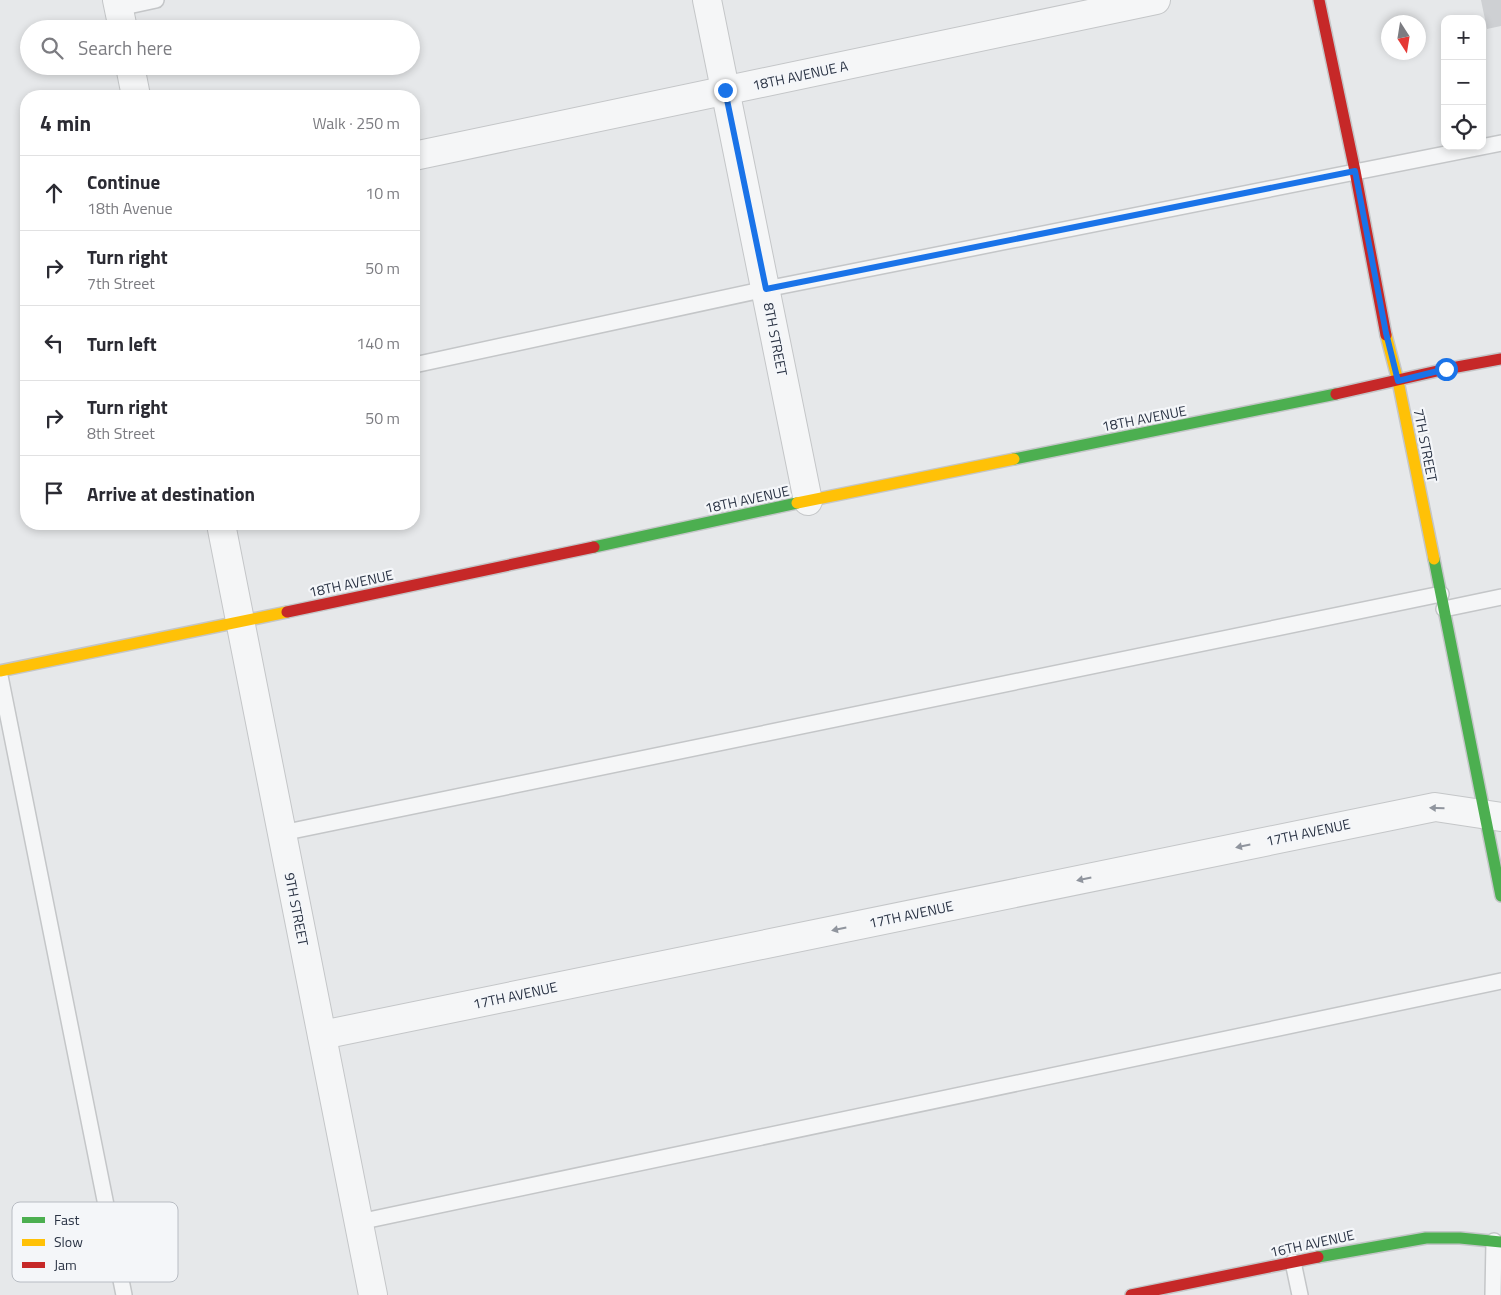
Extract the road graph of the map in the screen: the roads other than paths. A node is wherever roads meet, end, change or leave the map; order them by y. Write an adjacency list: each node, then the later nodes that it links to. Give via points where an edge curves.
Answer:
1 (156, 0): 5 (lane)
2 (708, 0): 8 (street, 8TH STREET)
3 (1156, 0): 8 (street, 18TH AVENUE A)
4 (1319, 0): 11 (street, 7TH STREET)
5 (120, 12)
6 (132, 75): 7 (street)
7 (135, 90)
8 (725, 90): 10 (street, 18TH AVENUE A); 12 (street, 8TH STREET)
9 (1501, 143): 11 (lane)
10 (420, 155)
11 (1355, 171): 12 (lane); 15 (street, 7TH STREET)
12 (766, 289): 14 (lane); 16 (street, 8TH STREET)
13 (1501, 359): 15 (street, 18TH AVENUE)
14 (420, 364)
15 (1398, 381): 16 (street, 18TH AVENUE); 18 (street, 7TH STREET)
16 (808, 501): 21 (street, 18TH AVENUE)
17 (222, 530): 21 (street, 9TH STREET)
18 (1441, 594): 20 (street, 7TH STREET); 25 (lane)
19 (1501, 597): 20 (lane)
20 (1444, 609): 24 (street, 7TH STREET)
21 (240, 622): 22 (street, 18TH AVENUE); 25 (street, 9TH STREET)
22 (0, 671)
23 (0, 676): 29 (lane)
24 (1493, 816): 26 (street, 7TH STREET); 28 (street, 17TH AVENUE, one-way to 28, via 1435,806)
25 (282, 833): 28 (street, 9TH STREET)
26 (1501, 896)
27 (1501, 981): 30 (lane)
28 (322, 1035): 30 (street, 9TH STREET)
29 (105, 1202)
30 (359, 1222): 35 (street, 9TH STREET)
31 (1498, 1242): 32 (street, 16TH AVENUE, via 1426,1238); 38 (lane)
32 (1293, 1262): 36 (street, 16TH AVENUE); 37 (lane)
33 (121, 1282): 34 (lane)
34 (124, 1295)
35 (373, 1295)
36 (1131, 1295)
37 (1300, 1295)
38 (1493, 1295)

